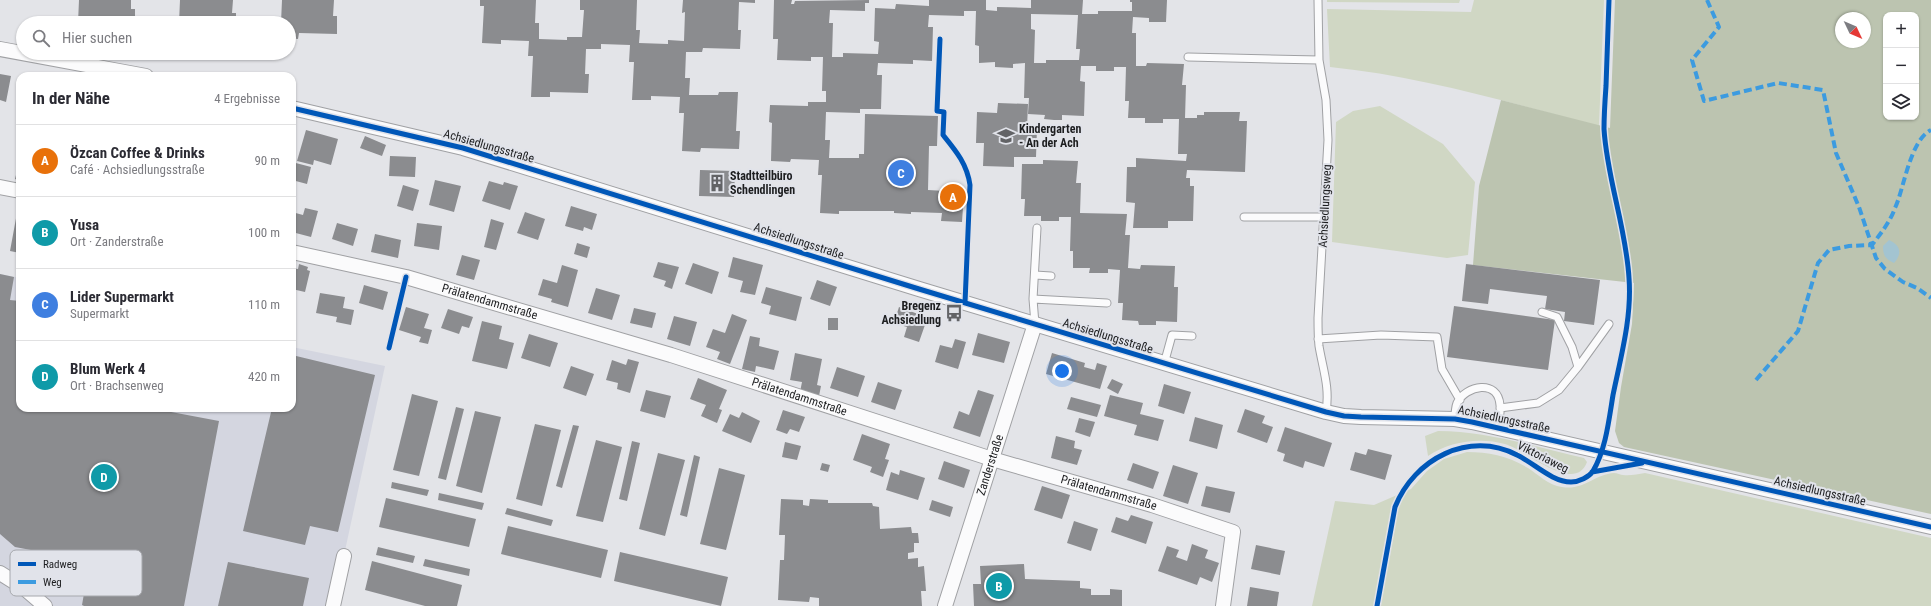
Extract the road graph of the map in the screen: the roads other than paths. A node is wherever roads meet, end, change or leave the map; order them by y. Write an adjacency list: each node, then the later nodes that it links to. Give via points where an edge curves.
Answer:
1 (1318, 0): 6 (lane, Achsiedlungsweg)
2 (0, 49): 3 (street)
3 (16, 53)
4 (1188, 57): 6 (lane)
5 (46, 60): 7 (street)
6 (1319, 60): 13 (lane, Achsiedlungsweg, via 1328,127)
7 (87, 70): 8 (street)
8 (107, 72)
9 (296, 109): 21 (street, Achsiedlungsstraße, via 463,148)
10 (0, 188): 11 (street)
11 (16, 190)
12 (1244, 216): 13 (lane)
13 (1324, 217): 24 (lane, Achsiedlungsweg)
14 (1036, 228): 16 (lane)
15 (296, 253): 32 (street, Prälatendammstraße, via 406,277 671,355)
16 (1035, 275): 17 (lane); 18 (lane)
17 (1051, 276)
18 (1034, 299): 19 (lane); 21 (lane)
19 (1107, 304)
20 (1542, 312): 26 (lane, via 1557,317 1572,347)
21 (1035, 324): 25 (street, Achsiedlungsstraße); 32 (street, Zanderstraße)
22 (1609, 324): 26 (lane)
23 (1192, 336): 25 (lane, via 1172,335)
24 (1318, 339): 27 (lane, via 1382,335 1437,337 1442,369); 29 (lane, Achsiedlungsweg, via 1327,379)
25 (1164, 364): 29 (street, Achsiedlungsstraße)
26 (1578, 367): 28 (lane, via 1559,390 1538,403)
27 (1460, 400): 28 (lane, via 1470,390 1478,387 1488,388 1499,398); 30 (lane)
28 (1500, 408): 31 (lane)
29 (1326, 412): 30 (street, Achsiedlungsstraße, via 1361,417)
30 (1455, 419): 31 (street, Achsiedlungsstraße)
31 (1497, 427): 33 (street, Achsiedlungsstraße)
32 (992, 459): 40 (street, Zanderstraße); 41 (street, Prälatendammstraße, via 1152,505 1233,532)
33 (1931, 527)
34 (344, 556): 39 (street)
35 (0, 573): 36 (street)
36 (10, 579)
37 (33, 596): 38 (street)
38 (45, 606)
39 (333, 606)
40 (945, 606)
41 (1223, 606)

